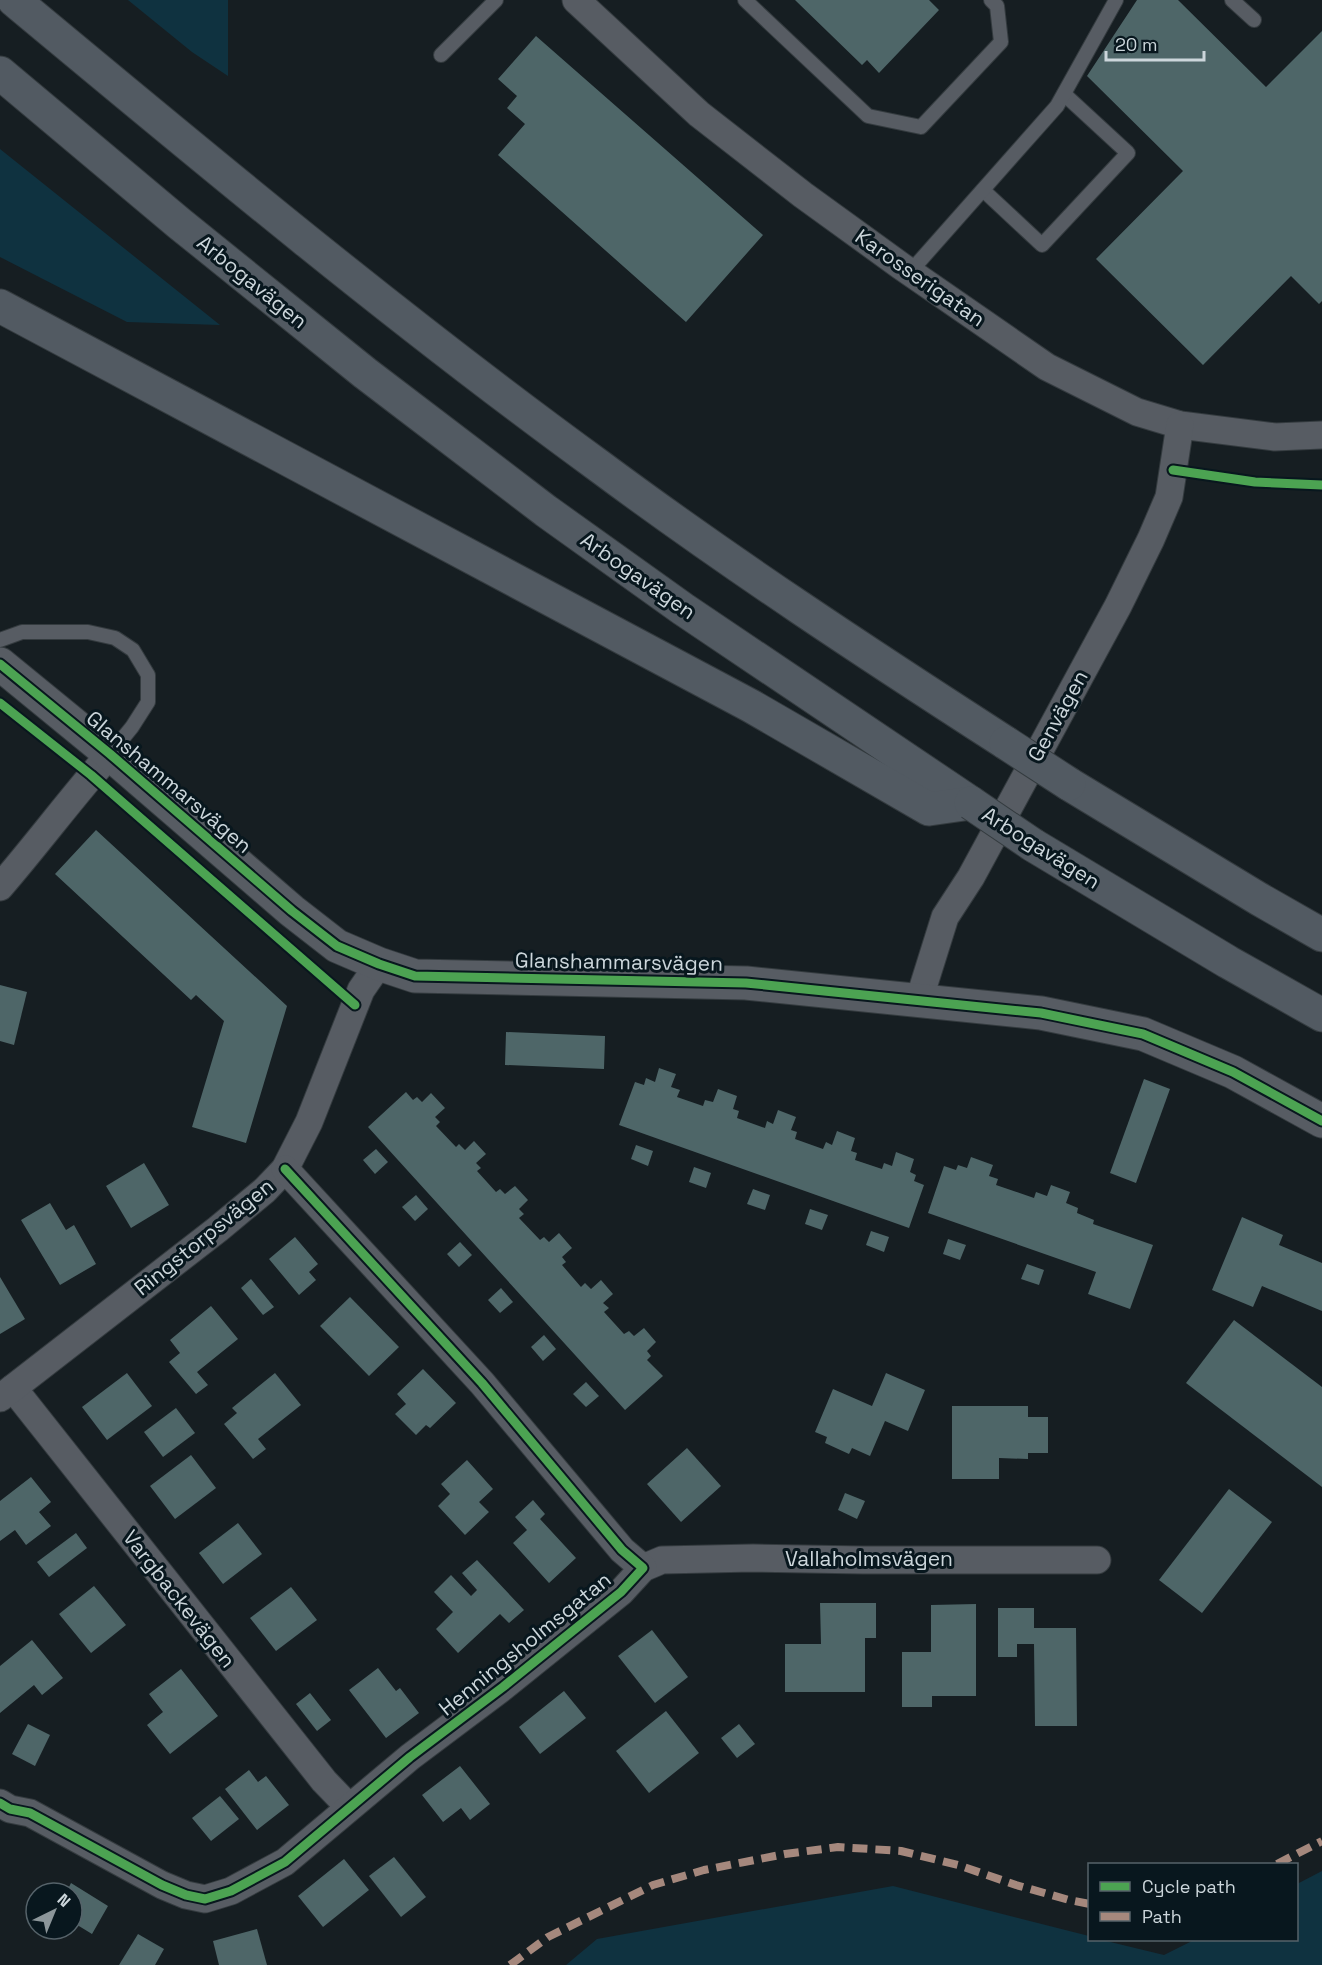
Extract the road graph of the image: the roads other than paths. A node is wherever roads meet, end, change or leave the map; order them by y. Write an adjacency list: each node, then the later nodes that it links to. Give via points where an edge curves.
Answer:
1 (14, 0): 22 (highway, bridge, via 341,269 598,466 861,650 1069,784)
2 (496, 0): 9 (lane)
3 (576, 0): 13 (street, Karosserigatan, via 699,114)
4 (745, 0): 5 (lane, via 868,116 921,127 1001,42 997,6)
5 (991, 0)
6 (1116, 0): 11 (lane)
7 (1232, 0): 8 (lane)
8 (1254, 20)
9 (441, 55)
10 (0, 73): 20 (highway, Arbogavägen, via 365,373 546,511 683,609)
11 (1064, 94): 12 (lane); 12 (lane, via 1128,153 1042,245)
12 (983, 190): 13 (lane)
13 (910, 272): 15 (street, Karosserigatan, via 1047,367 1137,412)
14 (0, 306): 20 (highway, via 730,695 929,808)
15 (1180, 425): 16 (street, Karosserigatan, via 1275,437); 24 (street, Genvägen, via 1169,497 1151,539 971,877 945,917)
16 (1322, 435)
17 (0, 640): 19 (lane, via 21,632 88,632 115,638 133,650 148,675 148,702)
18 (0, 664): 19 (street, Glanshammarsvägen)
19 (111, 754): 21 (street); 23 (street, Glanshammarsvägen, via 301,918 337,946)
20 (971, 803): 25 (highway, Arbogavägen, bridge, via 1033,845)
21 (0, 887)
22 (1322, 935)
23 (379, 964): 24 (street, Glanshammarsvägen, via 415,976 746,983); 27 (street, Ringstorpsvägen, via 361,990 309,1122)
24 (919, 1000): 26 (street, Glanshammarsvägen, via 1041,1013 1143,1034 1233,1072)
25 (1322, 1015)
26 (1322, 1121)
27 (285, 1169): 28 (street, Ringstorpsvägen, via 218,1229); 30 (street, Henningsholmsgatan, via 482,1383 622,1550)
28 (7, 1393): 32 (street, Vargbackevägen, via 316,1772)
29 (1097, 1560): 30 (street, Vallaholmsvägen, via 753,1558 662,1560)
30 (643, 1568): 32 (street, Henningsholmsgatan, via 621,1592)
31 (0, 1803): 32 (street, Henningsholmsgatan, via 30,1813 162,1885 205,1899 231,1891 285,1862)
32 (349, 1807)

